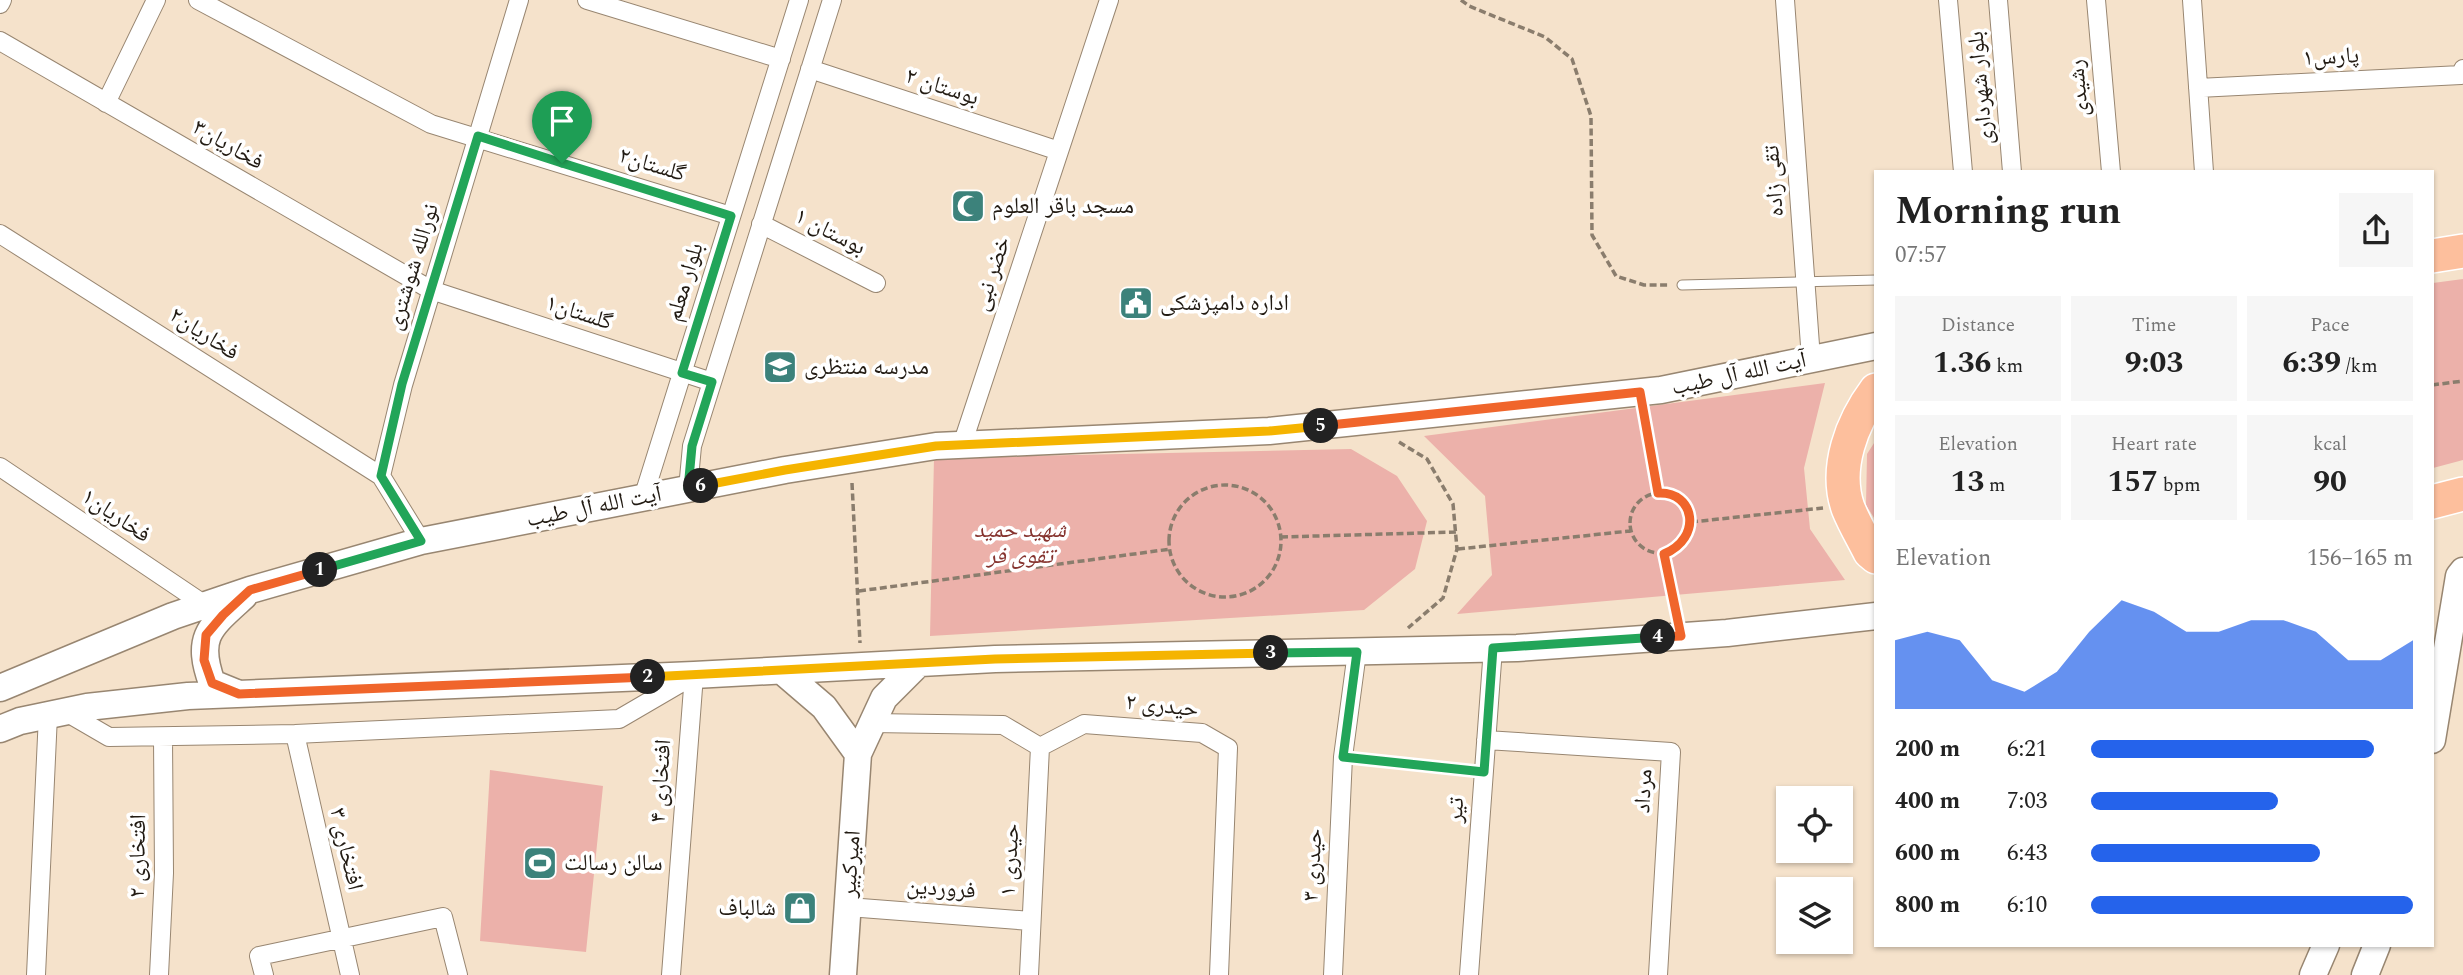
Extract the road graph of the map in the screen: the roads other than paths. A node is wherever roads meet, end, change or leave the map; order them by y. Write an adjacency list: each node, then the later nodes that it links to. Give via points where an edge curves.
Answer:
1 (156, 0): 18 (street)
2 (198, 0): 19 (street, گلستان۲, via 431,124)
3 (519, 0): 19 (street, نورالله شوشتری)
4 (587, 0): 14 (street)
5 (799, 0): 14 (street, بلوار معلم)
6 (832, 0): 15 (street)
7 (1109, 0): 20 (street, خضر نبی)
8 (1785, 0): 31 (street, تقی زاده)
9 (1948, 0): 21 (street, بلوار شهرداری)
10 (1997, 0): 22 (street, بلوار شهرداری)
11 (2096, 0): 23 (street, رشیدی)
12 (2192, 0): 17 (street)
13 (0, 41): 18 (street, فخاریان۳)
14 (780, 59): 25 (street, بلوار معلم)
15 (810, 69): 20 (street, بوستان ۲); 26 (street)
16 (2463, 69): 17 (street, پارس۱, via 2461,75)
17 (2198, 88): 24 (street)
18 (106, 103): 34 (street, فخاریان۳)
19 (478, 136): 25 (street, گلستان۲); 34 (street, نورالله شوشتری)
20 (1059, 151): 40 (street, خضر نبی)
21 (1963, 170)
22 (2012, 170)
23 (2110, 170)
24 (2204, 170)
25 (731, 216): 37 (street, بلوار معلم)
26 (761, 224): 32 (street, بوستان ۱); 38 (street)
27 (0, 234): 42 (street, فخاریان۲)
28 (2463, 251): 29 (highway)
29 (2434, 256)
30 (1874, 280): 31 (lane)
31 (1805, 282): 33 (lane); 36 (street, تقی زاده)
32 (877, 283)
33 (1682, 285)
34 (431, 290): 37 (street, گلستان۱); 42 (street, نورالله شوشتری, via 402,384)
35 (1874, 346): 36 (main road, آیت الله آل طیب)
36 (1811, 359): 40 (main road, آیت الله آل طیب, via 1640,392 1269,431)
37 (682, 373): 38 (street, گلستان۱); 45 (street, بلوار معلم)
38 (712, 382): 43 (street, via 692,446)
39 (1874, 393): 48 (highway, via 1861,410 1848,444 1844,473 1847,506)
40 (962, 444): 43 (main road, آیت الله آل طیب)
41 (0, 467): 51 (street, فخاریان۱)
42 (381, 476): 47 (street)
43 (688, 489): 45 (main road, آیت الله آل طیب)
44 (2463, 494): 46 (highway)
45 (643, 498): 47 (main road, آیت الله آل طیب)
46 (2434, 501)
47 (421, 541): 50 (main road, آیت الله آل طیب)
48 (1874, 555)
49 (2463, 571): 62 (main road)
50 (250, 590): 51 (main road, آیت الله آل طیب); 59 (main road, via 206,635 204,660 212,683)
51 (205, 605): 58 (main road, آیت الله آل طیب)
52 (1874, 616): 53 (main road, via 1681,636)
53 (1493, 648): 54 (main road); 66 (street, تیر)
54 (1368, 651): 55 (main road); 83 (street, حیدری ۳, via 1343,757)
55 (918, 664): 56 (main road); 61 (main road, via 884,698)
56 (782, 671): 57 (main road); 68 (main road, via 824,707)
57 (694, 675): 59 (main road); 64 (street, via 618,719); 79 (street, افتخاری ۴)
58 (0, 688)
59 (239, 694): 60 (main road)
60 (57, 713): 63 (main road); 65 (street, via 109,737); 74 (street)
61 (872, 723): 67 (street, via 1003,725); 68 (main road)
62 (2434, 728)
63 (0, 729)
64 (295, 734): 65 (street); 71 (street, افتخاری ۳)
65 (163, 737): 75 (street, افتخاری ۲)
66 (1486, 740): 84 (street, تیر); 85 (street, مرداد, via 1671,752)
67 (1040, 747): 70 (street, حیدری ۱); 82 (street, حیدری ۲, via 1084,724 1202,733 1228,748)
68 (858, 754): 69 (main road, امیرکبیر)
69 (848, 907): 70 (street, فروردین); 80 (main road, امیرکبیر)
70 (1031, 921): 81 (street, حیدری ۱)
71 (342, 938): 76 (street, via 259,956); 77 (street, افتخاری ۳); 78 (street, via 443,917)
72 (2325, 947): 86 (main road)
73 (2376, 947): 87 (main road)
74 (36, 975)
75 (159, 975)
76 (264, 975)
77 (350, 975)
78 (458, 975)
79 (671, 975)
80 (843, 975)
81 (1029, 975)
82 (1219, 975)
83 (1333, 975)
84 (1469, 975)
85 (1658, 975)
86 (2313, 975)
87 (2364, 975)

